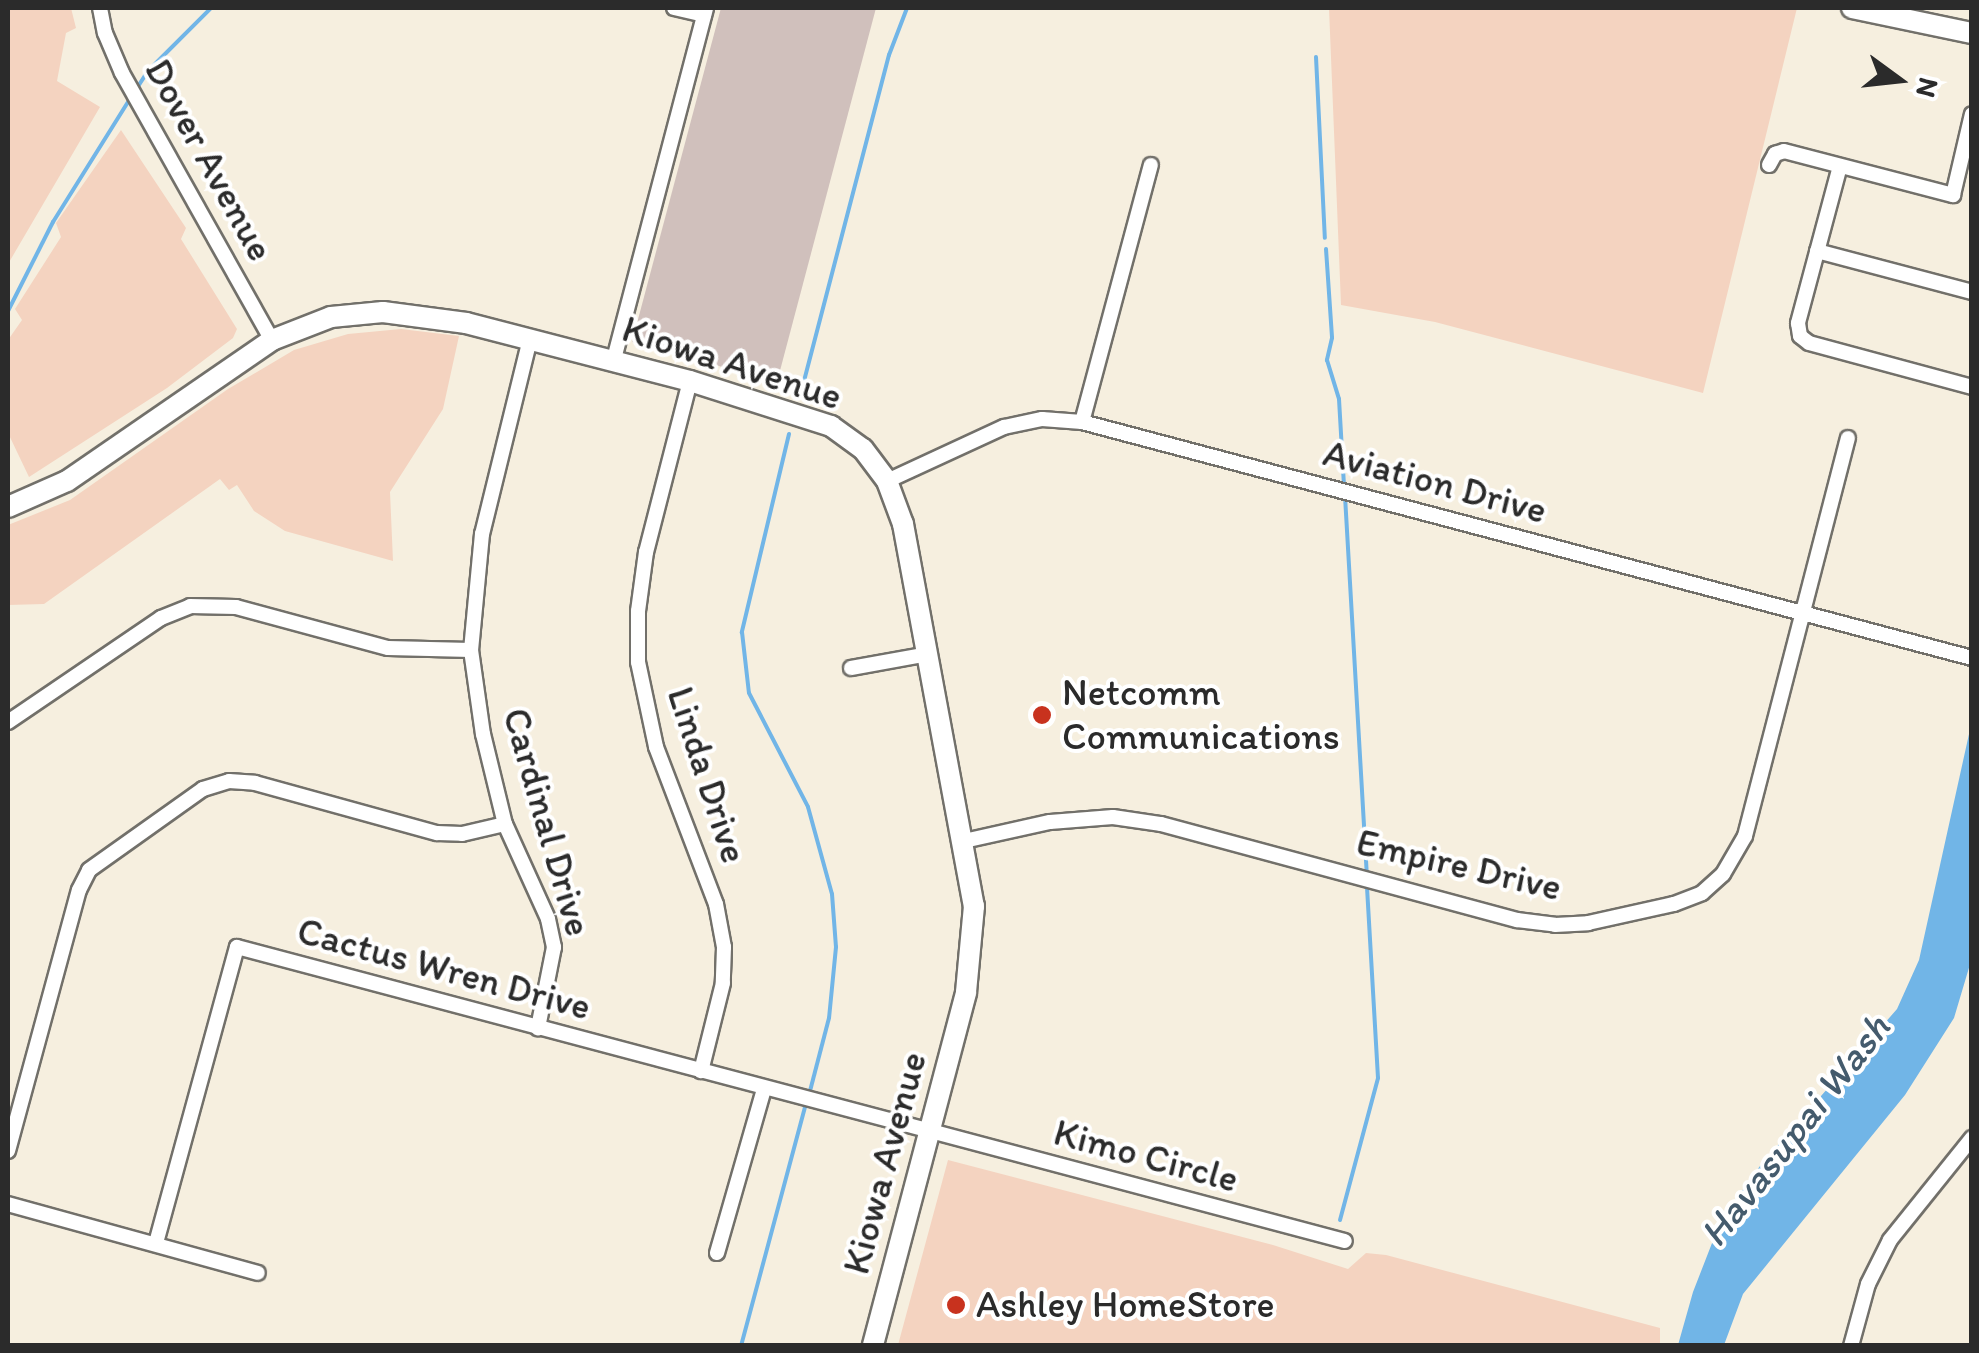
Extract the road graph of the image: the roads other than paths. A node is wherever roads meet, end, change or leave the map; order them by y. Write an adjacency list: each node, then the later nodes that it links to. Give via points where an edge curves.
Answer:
1 (100, 8): 17 (street, Dover Avenue, via 122,73)
2 (674, 8): 4 (street)
3 (1852, 8): 5 (street)
4 (705, 11): 18 (street)
5 (1972, 33)
6 (1972, 114): 11 (street)
7 (1972, 150): 11 (street)
8 (1151, 165): 21 (street)
9 (1769, 165): 10 (street, via 1784,151)
10 (1840, 166): 12 (street); 14 (street)
11 (1959, 177): 12 (street)
12 (1954, 195): 13 (street)
13 (1972, 200)
14 (1817, 251): 15 (street); 20 (street, via 1800,336)
15 (1972, 292)
16 (530, 339): 17 (street, Kiowa Avenue, via 383,312 331,317); 18 (street, Kiowa Avenue); 26 (street, Cardinal Drive, via 482,534)
17 (272, 340): 24 (street, Kiowa Avenue, via 67,481)
18 (614, 360): 19 (street, Kiowa Avenue)
19 (690, 381): 23 (street, Kiowa Avenue, via 830,426 863,449); 34 (street, Linda Drive, via 646,552 638,662 656,747 716,904 724,947 723,983)
20 (1972, 387)
21 (1082, 422): 23 (street, Aviation Drive, via 1042,419 1004,427); 25 (street, Aviation Drive)
22 (1848, 438): 25 (street, Empire Drive)
23 (887, 480): 27 (street, Kiowa Avenue, via 903,524)
24 (8, 506)
25 (1803, 613): 28 (street, Aviation Drive); 32 (street, Empire Drive, via 1745,836 1723,874 1702,893 1674,904 1588,923 1517,920 1161,824 1113,817 1050,822)
26 (471, 650): 30 (street, via 388,648 236,607 190,606 161,618); 31 (street, Cardinal Drive)
27 (928, 654): 29 (street); 32 (street, Kiowa Avenue)
28 (1972, 658)
29 (851, 668)
30 (8, 722)
31 (505, 824): 33 (street, Cardinal Drive, via 554,947); 38 (street, via 437,833 255,782 203,788 89,870)
32 (964, 841): 36 (street, Kiowa Avenue, via 974,906 972,946)
33 (538, 1028): 34 (street, Cactus Wren Drive); 41 (street, Cactus Wren Drive, via 237,947)
34 (701, 1071): 35 (street, Cactus Wren Drive)
35 (764, 1089): 36 (street, Cactus Wren Drive); 42 (street)
36 (930, 1133): 40 (street, Kimo Circle); 44 (street, Kiowa Avenue)
37 (1972, 1138): 45 (street, via 1890,1240 1868,1284)
38 (8, 1152)
39 (8, 1204): 41 (street)
40 (1345, 1241)
41 (156, 1242): 43 (street)
42 (717, 1253)
43 (258, 1272)
44 (873, 1346)
45 (1851, 1346)

